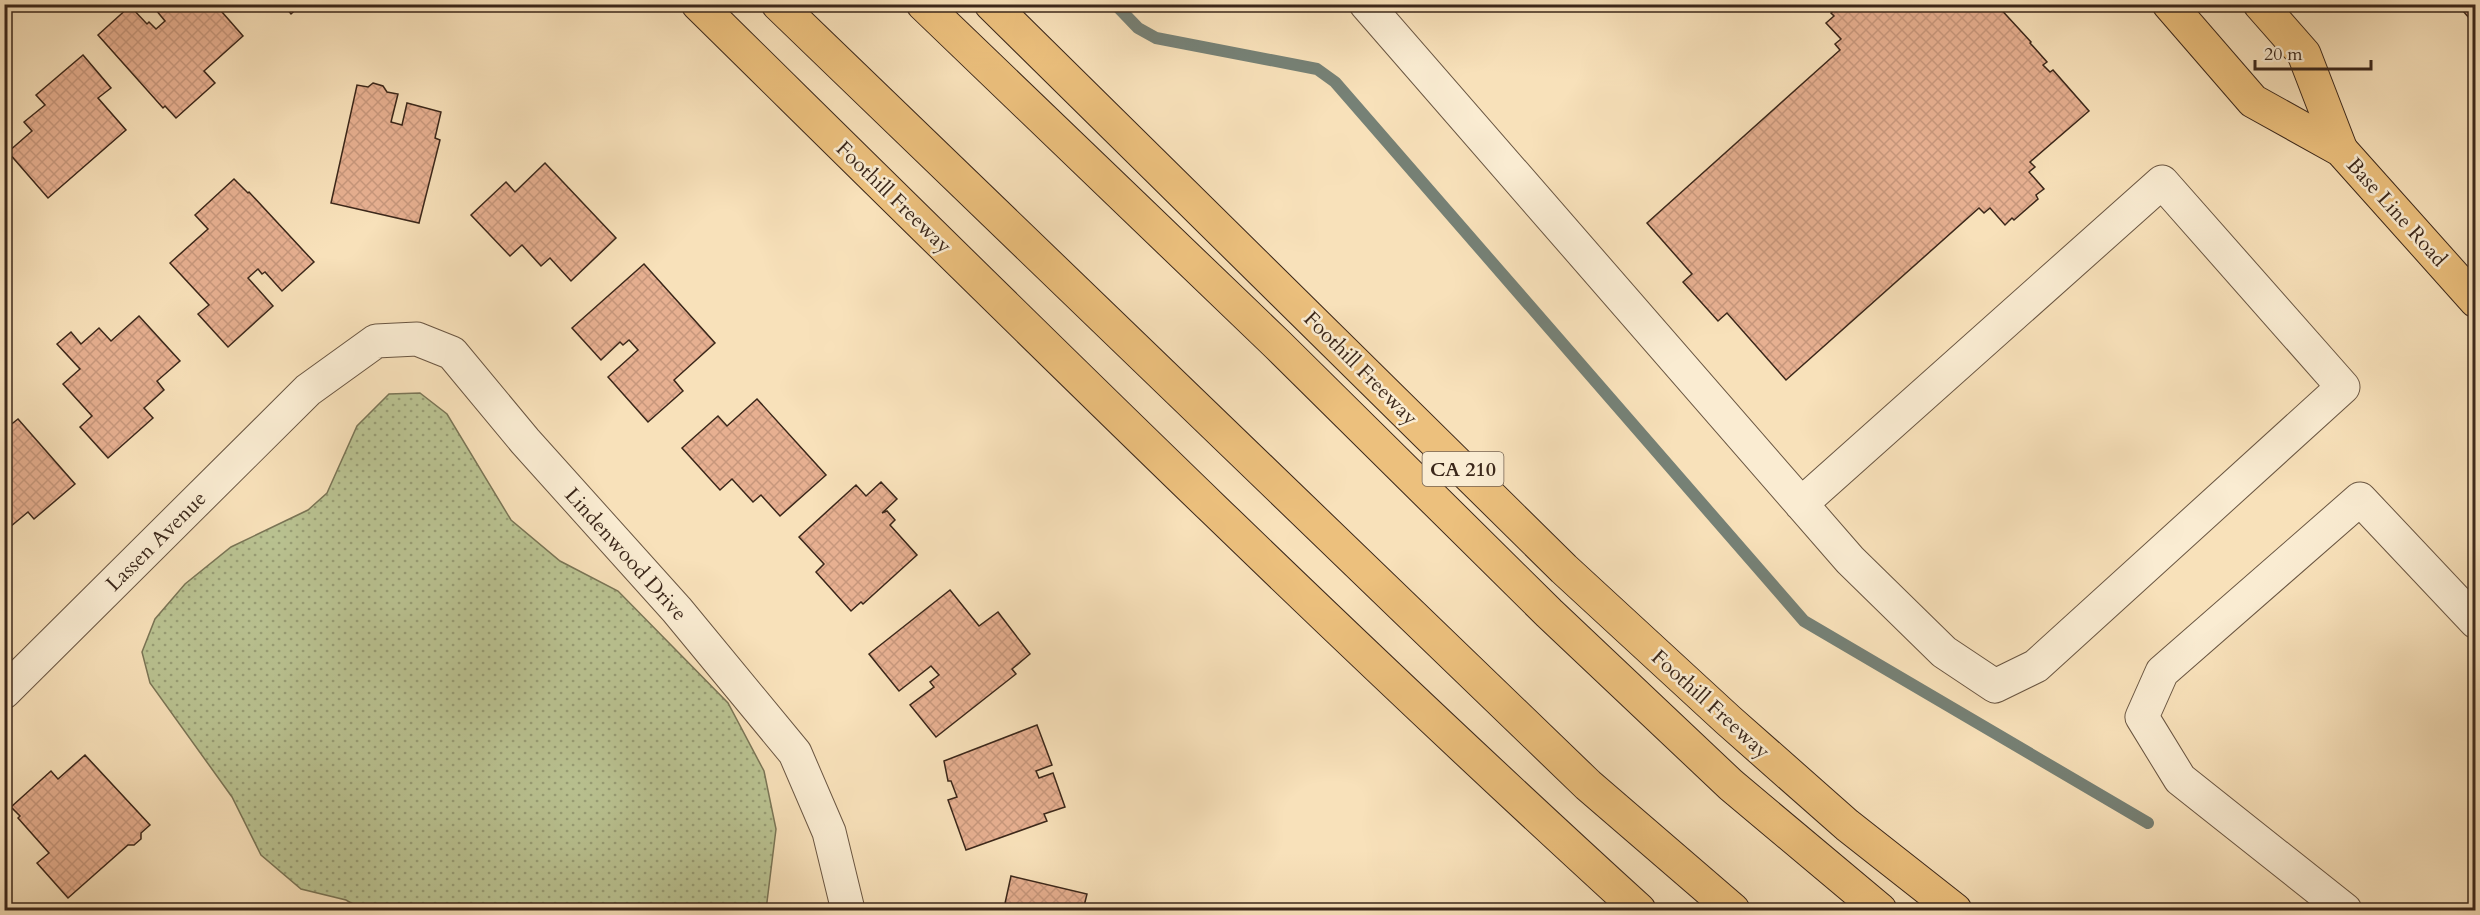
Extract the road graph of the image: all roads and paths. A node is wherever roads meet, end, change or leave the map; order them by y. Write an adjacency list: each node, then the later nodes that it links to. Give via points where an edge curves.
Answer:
1 (698, 4): 15 (main road, Foothill Freeway, via 1448,735)
2 (778, 4): 16 (main road, via 1588,785)
3 (923, 4): 17 (main road, via 1278,345 1566,630 1731,785)
4 (991, 4): 18 (main road, Foothill Freeway / CA 210, via 1564,570 1847,825)
5 (1366, 4): 11 (street)
6 (2169, 4): 8 (main road, Base Line Road, via 2253,101)
7 (2260, 4): 8 (main road, Base Line Road, via 2304,54)
8 (2342, 150): 9 (main road, Base Line Road)
9 (2475, 301)
10 (308, 390): 13 (street, Lassen Avenue); 14 (street, Lindenwood Drive, via 376,340 417,339 452,353 525,441 677,610 795,753 829,832)
11 (1801, 504): 11 (street, via 1850,560 1944,652 1995,686 2036,666 2343,387 2162,182)
12 (2475, 622): 19 (street, via 2360,499 2162,672 2142,717 2180,779)
13 (4, 692)
14 (848, 910)
15 (1640, 910)
16 (1733, 910)
17 (1880, 910)
18 (1955, 910)
19 (2345, 910)

